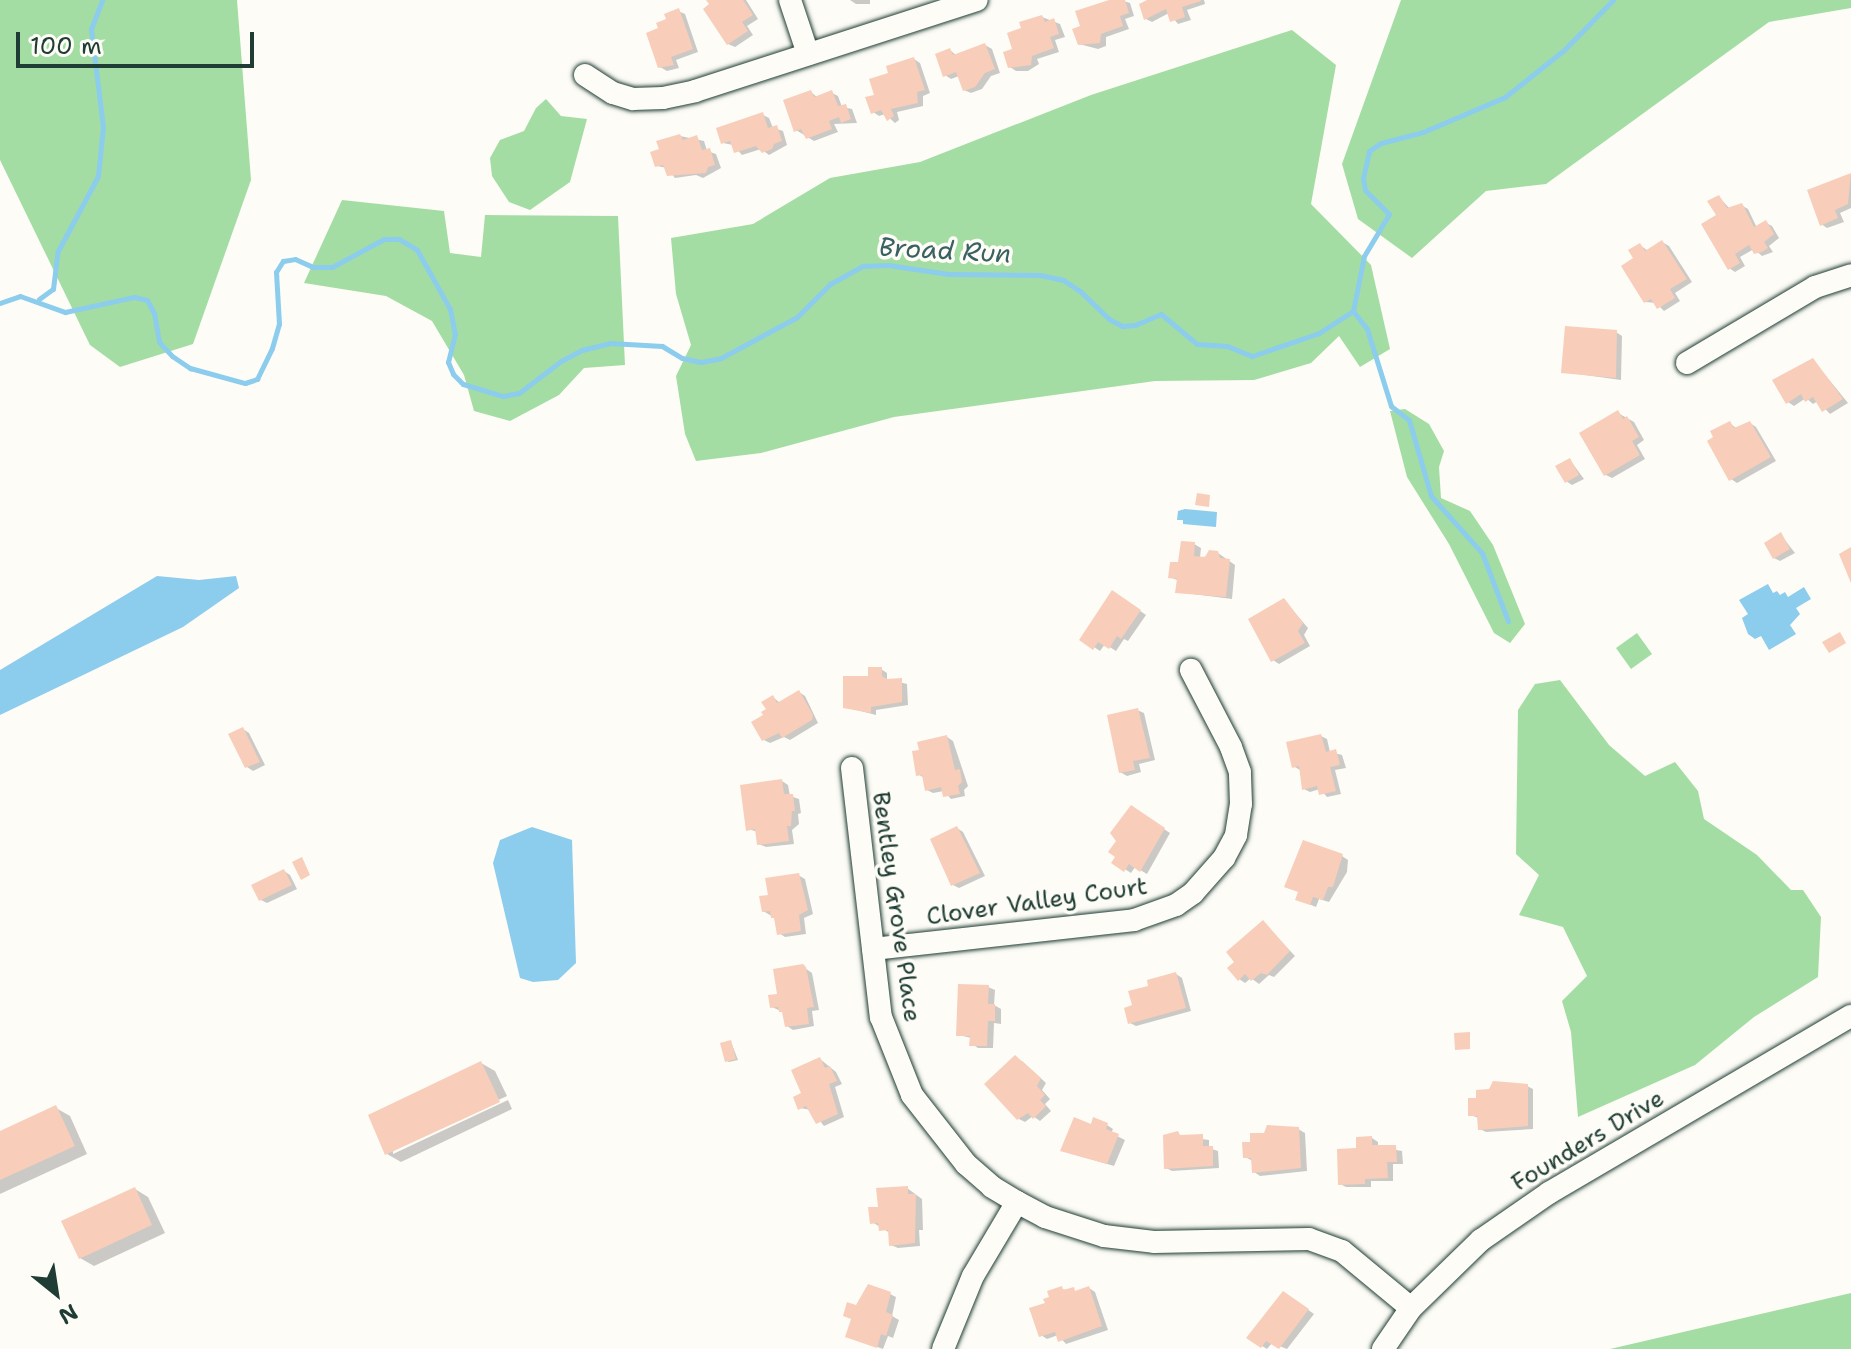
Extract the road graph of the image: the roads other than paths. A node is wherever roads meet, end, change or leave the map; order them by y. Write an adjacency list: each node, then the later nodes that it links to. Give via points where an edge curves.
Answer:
1 (790, 0): 3 (street)
2 (977, 0): 3 (street)
3 (808, 54): 4 (street, via 663,98 633,99)
4 (585, 75)
5 (1851, 275): 6 (street, via 1815,287)
6 (1687, 363)
7 (1191, 670): 9 (street, Clover Valley Court, via 1231,747 1240,772 1241,804 1236,835 1224,858 1193,893 1134,920)
8 (852, 768): 9 (street, Bentley Grove Place)
9 (873, 949): 11 (street, Bentley Grove Place, via 881,1017 912,1095 966,1164)
10 (1851, 1016): 12 (street, Founders Drive, via 1549,1193 1481,1240)
11 (1017, 1202): 12 (street, Bentley Grove Place, via 1045,1217 1128,1240 1309,1239 1342,1251); 13 (street, via 973,1276)
12 (1411, 1308): 14 (street, Founders Drive)
13 (943, 1349)
14 (1383, 1349)

